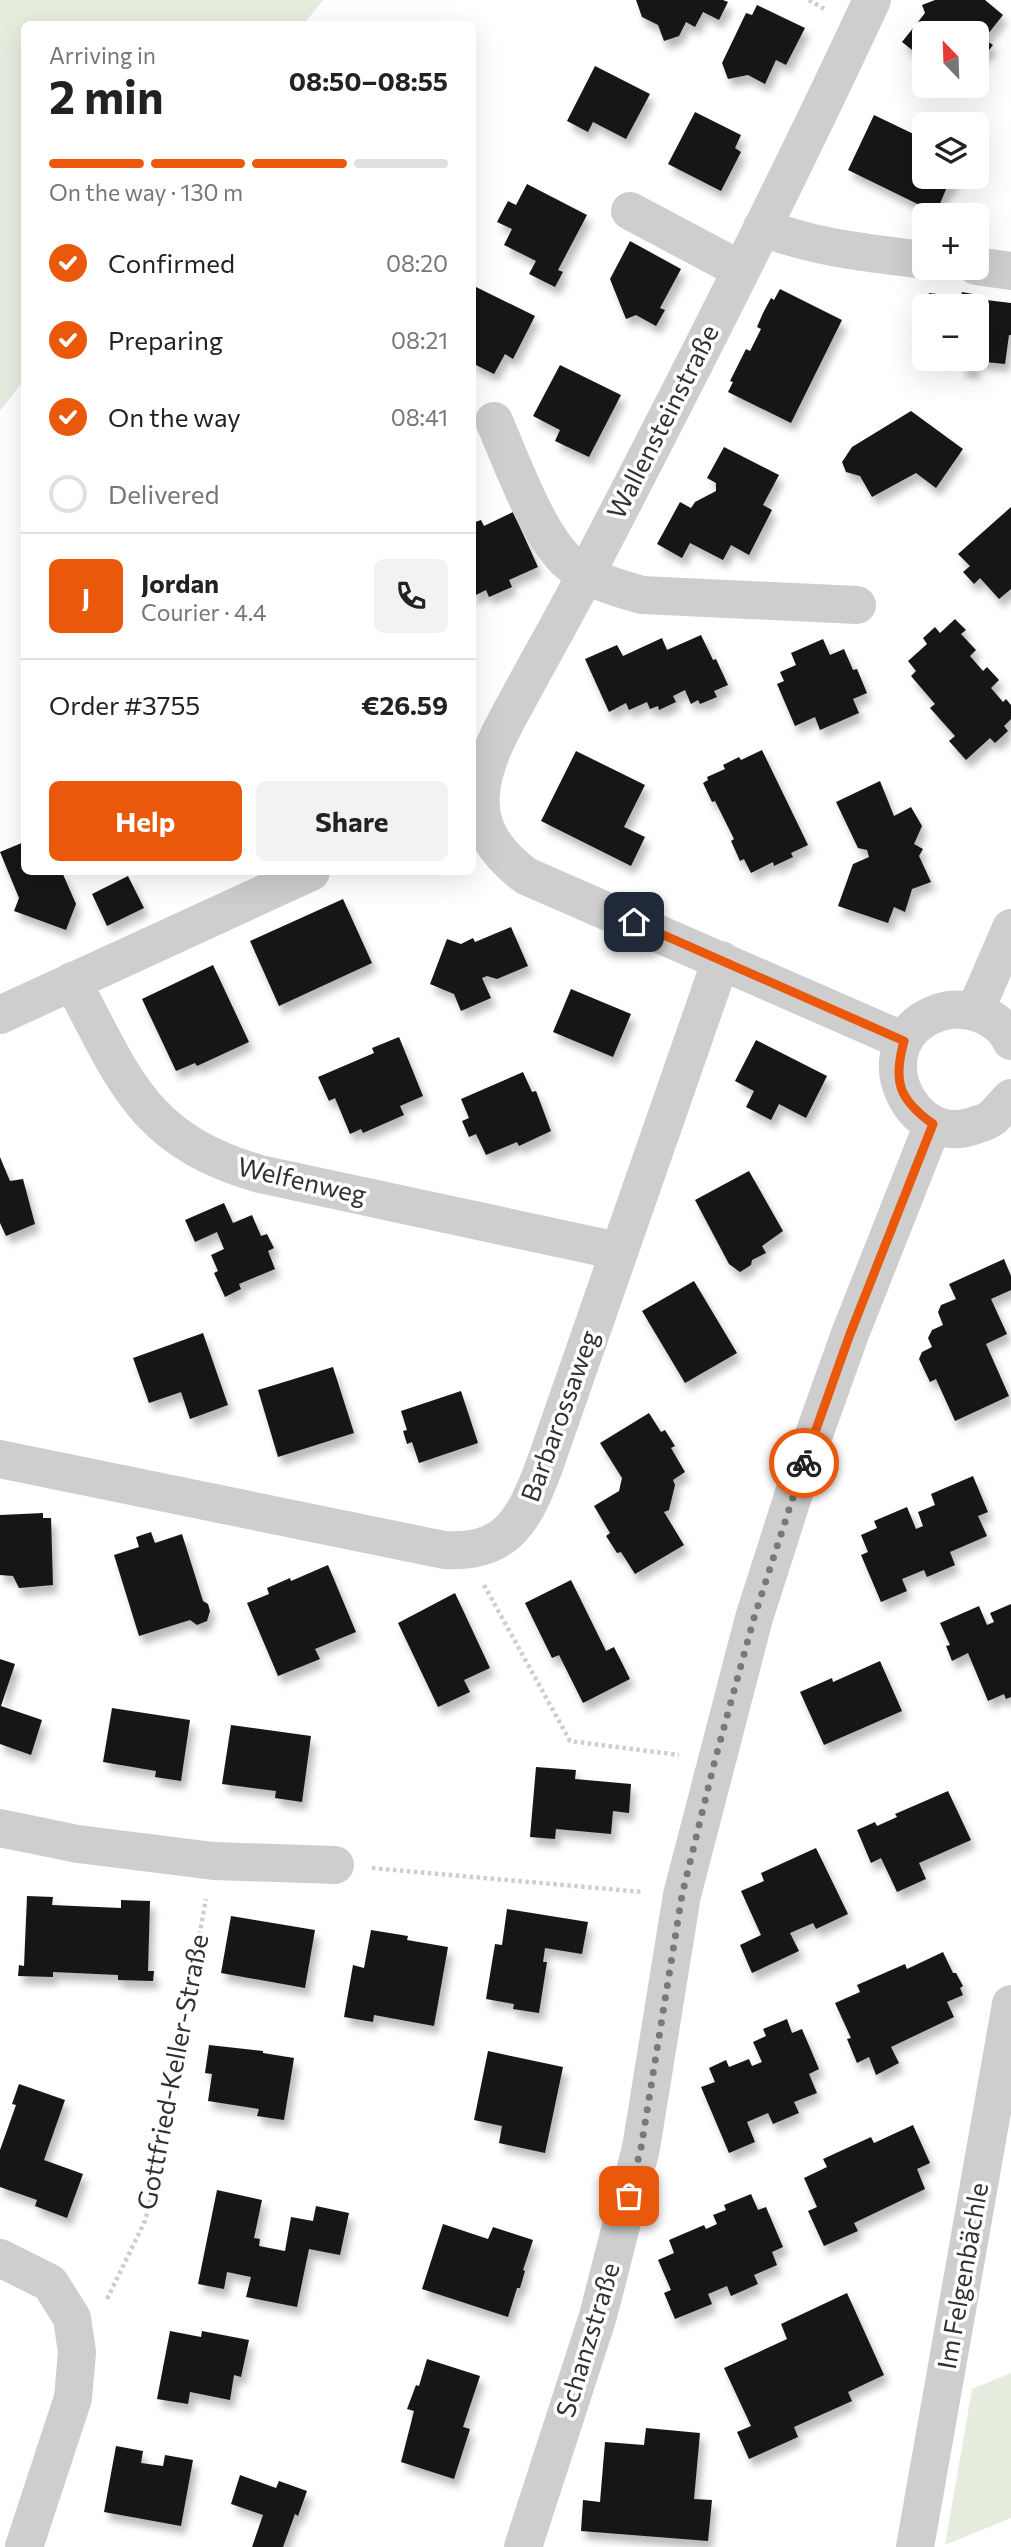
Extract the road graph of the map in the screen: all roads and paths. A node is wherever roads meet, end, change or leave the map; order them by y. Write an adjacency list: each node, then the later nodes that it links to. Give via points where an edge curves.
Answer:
1 (872, 0): 3 (street, Wallensteinstraße)
2 (630, 211): 6 (street)
3 (762, 227): 4 (street, via 838,249); 6 (street, Wallensteinstraße)
4 (912, 258)
5 (989, 268): 7 (street)
6 (741, 270): 9 (street, Wallensteinstraße)
7 (1011, 271)
8 (494, 421): 9 (street, via 543,529 569,563)
9 (586, 574): 10 (street, via 642,595); 11 (street, Wallensteinstraße, via 499,735 485,769)
10 (858, 605)
11 (477, 817): 14 (street, Wallensteinstraße, via 505,860 526,876)
12 (304, 875): 15 (street)
13 (1011, 928): 16 (street)
14 (721, 960): 18 (street, Wallensteinstraße); 22 (street, Barbarossaweg)
15 (72, 981): 17 (street); 22 (street, Welfenweg, via 140,1102 164,1127 230,1166)
16 (975, 1011): 18 (street, via 955,1008 935,1013 917,1024); 19 (street, via 994,1020)
17 (0, 1015)
18 (904, 1041): 21 (street, via 897,1065 900,1088 913,1110)
19 (1011, 1041)
20 (1011, 1098): 21 (street, via 991,1119 962,1129)
21 (933, 1124): 25 (street, Schanzstraße, via 802,1468)
22 (618, 1251): 24 (street, Barbarossaweg, via 529,1507 509,1531 490,1544)
23 (0, 1459): 24 (street, Barbarossaweg)
24 (467, 1551): 25 (path, via 570,1741)
25 (715, 1760): 29 (street, Schanzstraße)
26 (0, 1828): 27 (street, via 78,1844)
27 (214, 1861): 28 (street); 32 (path, Gottfried-Keller-Straße, via 145,2221 116,2282)
28 (335, 1865): 29 (path)
29 (682, 1895): 34 (street, Schanzstraße, via 641,2148 598,2316)
30 (1011, 2004): 35 (street, Im Felgenbächle)
31 (0, 2258): 32 (street, via 50,2283)
32 (74, 2335): 33 (street, via 73,2398)
33 (24, 2547)
34 (523, 2547)
35 (915, 2547)

